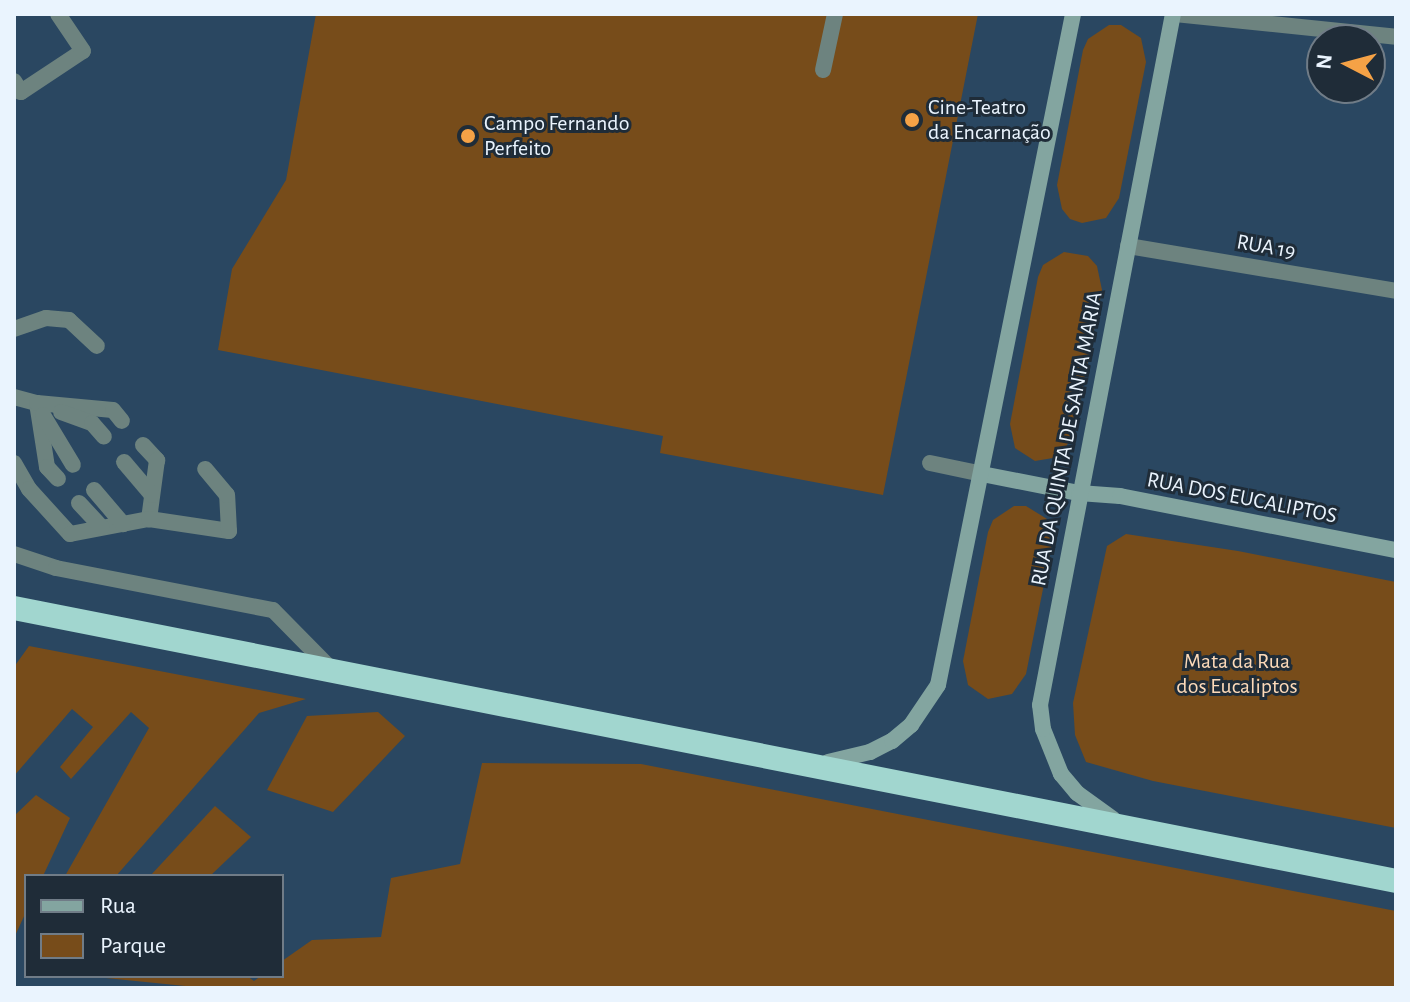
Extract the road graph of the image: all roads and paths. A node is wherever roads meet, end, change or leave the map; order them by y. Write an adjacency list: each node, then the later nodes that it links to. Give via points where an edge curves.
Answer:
1 (58, 14): 7 (street, via 83,51 21,92)
2 (835, 14): 6 (street)
3 (1073, 14): 22 (street)
4 (1174, 14): 5 (street); 8 (street, RUA DA QUINTA DE SANTA MARIA)
5 (1396, 37)
6 (823, 70)
7 (14, 81)
8 (1128, 246): 9 (street, RUA 19); 25 (street, RUA DA QUINTA DE SANTA MARIA)
9 (1396, 291)
10 (14, 329): 11 (street, via 46,318 69,320)
11 (97, 346)
12 (14, 397): 13 (street)
13 (37, 403): 14 (street, via 113,410); 15 (street, via 92,423); 20 (street); 23 (street, via 47,467)
14 (122, 421)
15 (104, 437)
16 (143, 445): 26 (street, via 157,460)
17 (124, 462): 26 (street)
18 (14, 463): 30 (street, via 29,489 70,534)
19 (930, 463): 22 (street)
20 (73, 465)
21 (205, 469): 28 (street, via 227,495 229,531)
22 (982, 474): 25 (street, RUA DOS EUCALIPTOS); 35 (street, via 945,661 926,706 901,733 870,752 823,763)
23 (58, 479)
24 (94, 490): 29 (street)
25 (1079, 493): 31 (street, RUA DOS EUCALIPTOS, via 1120,496); 36 (street, RUA DA QUINTA DE SANTA MARIA, via 1042,680 1043,729 1061,774 1077,793 1095,809)
26 (152, 495): 28 (street)
27 (79, 503): 30 (street)
28 (149, 519): 29 (street)
29 (123, 524): 30 (street)
30 (101, 527)
31 (1396, 550)
32 (14, 554): 34 (street, via 56,568 273,610)
33 (14, 608): 34 (highway)
34 (332, 670): 35 (highway)
35 (798, 761): 36 (highway)
36 (1140, 828): 37 (highway)
37 (1396, 881)

